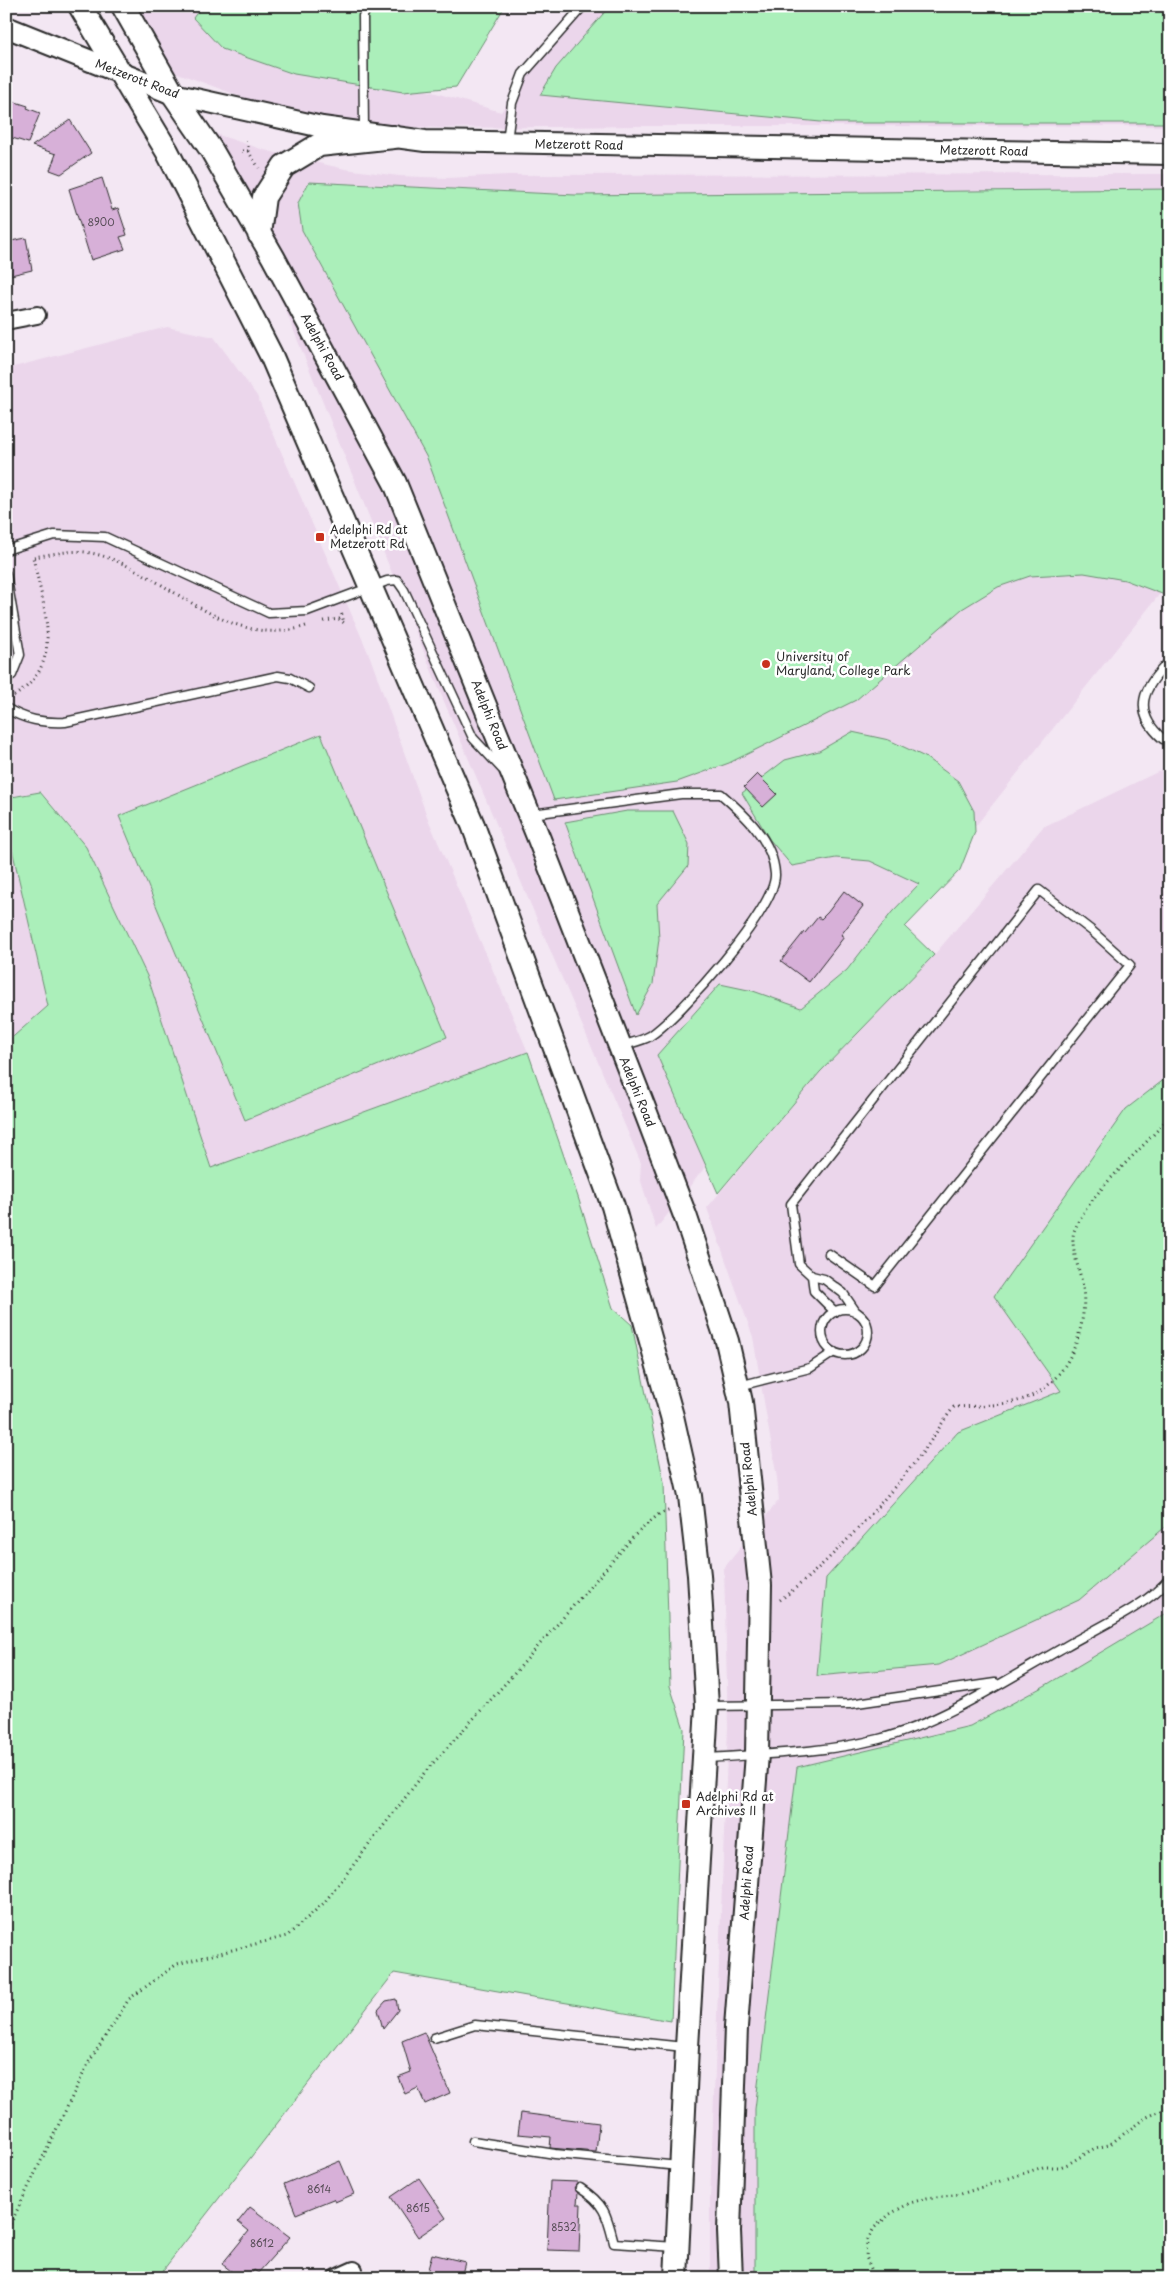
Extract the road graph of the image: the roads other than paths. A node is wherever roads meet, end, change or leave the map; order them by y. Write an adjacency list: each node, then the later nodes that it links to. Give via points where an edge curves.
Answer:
1 (80, 6): 6 (main road)
2 (123, 6): 7 (main road, Adelphi Road)
3 (368, 6): 8 (lane, via 363,16)
4 (582, 6): 10 (lane, via 523,74 512,103)
5 (6, 27): 6 (street, Metzerott Road)
6 (123, 75): 7 (street, Metzerott Road); 17 (main road, via 167,152 271,355)
7 (173, 94): 8 (street, Metzerott Road, via 322,128); 12 (main road, Adelphi Road, via 212,151)
8 (364, 133): 9 (street, Metzerott Road)
9 (394, 137): 10 (street, Metzerott Road); 12 (main road, via 319,145 284,166 264,197)
10 (506, 143): 11 (street, Metzerott Road)
11 (1170, 154)
12 (259, 234): 23 (main road, Adelphi Road, via 395,484)
13 (38, 315): 14 (street)
14 (6, 321)
15 (6, 550): 17 (lane, via 54,535 105,537 269,613 307,610)
16 (6, 574): 19 (lane, via 20,655 12,675)
17 (371, 587): 23 (lane, via 397,580 473,738); 34 (main road, via 473,825 613,1206 672,1416 691,1505)
18 (1170, 660): 22 (lane, via 1146,688 1144,707 1149,727 1163,739)
19 (6, 677)
20 (309, 688): 21 (lane, via 278,676 66,722 43,723)
21 (6, 708)
22 (1170, 737)
23 (517, 786): 24 (main road, Adelphi Road)
24 (529, 814): 25 (main road, Adelphi Road); 25 (lane, via 681,794 721,794 748,818 768,848 775,874 768,900 750,927 708,980 664,1025 648,1038)
25 (619, 1047): 31 (main road, Adelphi Road, via 686,1218 727,1341)
26 (829, 1254): 27 (lane, via 875,1286 1130,965 1092,930 1039,890 791,1204 799,1264)
27 (812, 1276): 28 (lane, via 814,1291); 29 (lane, via 824,1279 843,1293)
28 (835, 1312): 29 (lane, via 847,1309); 30 (lane, via 826,1318 822,1329 824,1341)
29 (856, 1312): 30 (lane, via 867,1326 865,1343 851,1354)
30 (834, 1352): 31 (lane, via 810,1368)
31 (737, 1386): 35 (main road, Adelphi Road, via 760,1585)
32 (1170, 1578): 33 (lane, via 1126,1612)
33 (1002, 1682): 35 (lane, via 850,1704); 36 (lane, via 909,1729 880,1739 844,1746)
34 (707, 1706): 35 (lane); 37 (main road)
35 (757, 1707): 36 (main road, Adelphi Road)
36 (757, 1754): 37 (lane); 47 (main road, Adelphi Road, via 736,2027 729,2231)
37 (704, 1758): 39 (main road)
38 (434, 2038): 39 (lane, via 475,2025)
39 (687, 2048): 41 (main road)
40 (473, 2141): 41 (lane, via 554,2154)
41 (680, 2166): 43 (main road)
42 (580, 2188): 43 (lane, via 598,2200 614,2243)
43 (676, 2247): 46 (main road)
44 (354, 2270): 45 (street)
45 (336, 2278)
46 (676, 2278)
47 (731, 2278)

